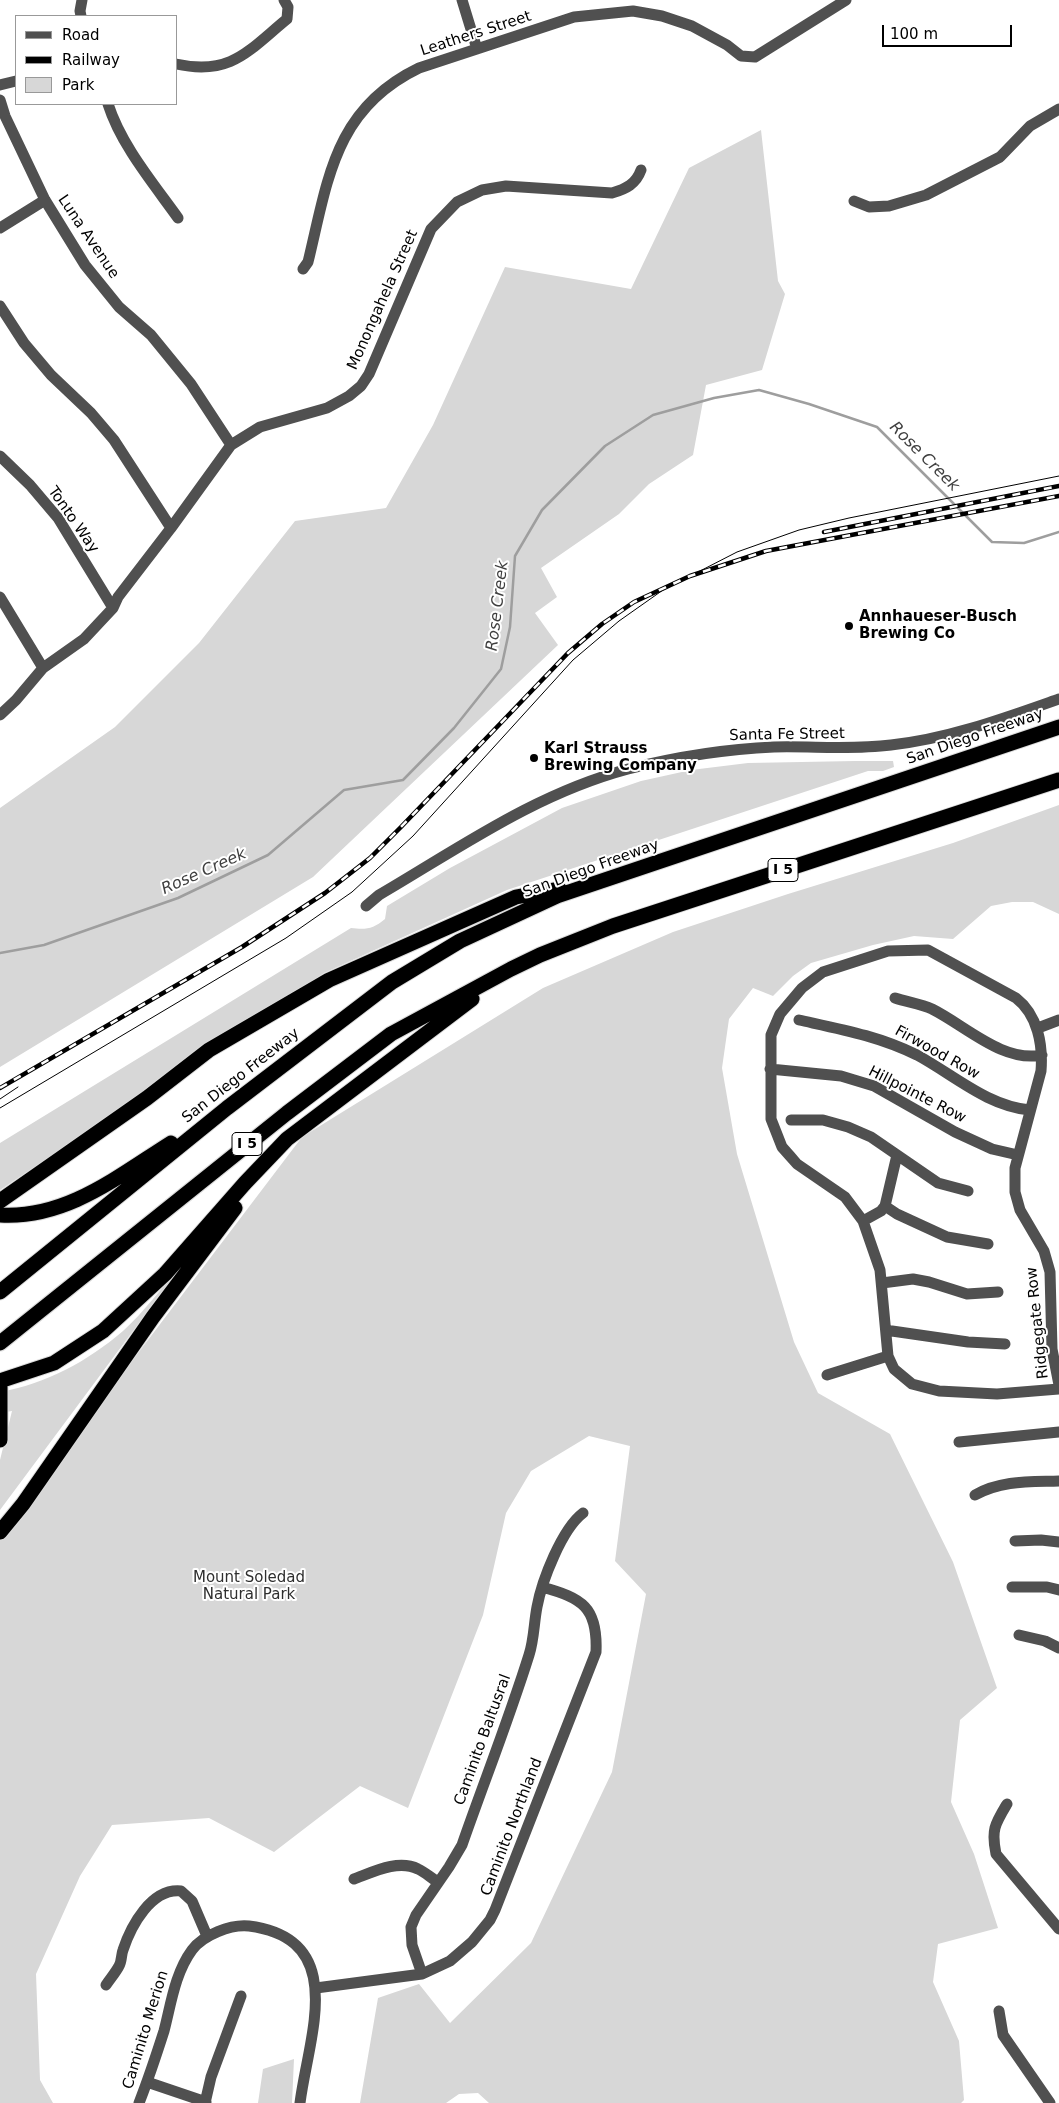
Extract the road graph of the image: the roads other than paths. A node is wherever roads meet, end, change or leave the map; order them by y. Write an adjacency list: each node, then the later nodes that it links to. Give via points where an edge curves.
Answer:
1 (82, 0): 5 (street)
2 (462, 0): 6 (street)
3 (846, 0): 6 (street, Leathers Street, via 755,57 741,56 692,26 633,11 574,18)
4 (286, 4): 7 (street, via 287,19 238,59 210,68)
5 (81, 15)
6 (477, 49): 18 (street, Leathers Street, via 406,74 384,89 363,110 337,152 308,262)
7 (178, 64)
8 (15, 81): 9 (street)
9 (0, 85)
10 (0, 100): 14 (street, Luna Avenue)
11 (108, 105): 16 (street, via 129,147)
12 (1059, 109): 15 (street, via 1030,126 1000,157 926,195 889,206 869,207)
13 (641, 170): 20 (street, Monongahela Street, via 626,190 612,193 506,186 482,190 457,202 431,229 361,386 327,408 260,427)
14 (45, 200): 17 (street); 20 (street, Luna Avenue, via 85,265 119,306 151,335 191,384)
15 (854, 201)
16 (178, 218)
17 (0, 228)
18 (303, 269)
19 (0, 306): 22 (street, via 50,376 91,413 114,440)
20 (231, 446): 22 (street, Monongahela Street)
21 (0, 456): 24 (street, Tonto Way, via 58,518)
22 (171, 528): 24 (street, Monongahela Street)
23 (0, 597): 25 (street)
24 (113, 608): 25 (street, Monongahela Street, via 84,639)
25 (43, 668): 27 (street, Monongahela Street)
26 (1059, 699): 31 (street, Santa Fe Street, via 920,742 855,748 736,750 628,769 525,808 379,895)
27 (0, 714)
28 (1059, 727): 30 (highway, San Diego Freeway / I 5)
29 (1059, 780): 32 (highway, I 5, via 613,926)
30 (614, 878): 39 (highway, San Diego Freeway / I 5, via 558,896 460,941 392,982); 46 (highway, via 516,897 329,980 209,1050)
31 (366, 906)
32 (511, 970): 42 (highway); 55 (highway, I 5, via 391,1034 287,1113)
33 (895, 998): 37 (street, via 931,1009 1007,1053)
34 (799, 1020): 40 (street, Firwood Row, via 886,1041 918,1056 985,1097)
35 (1059, 1020): 36 (street)
36 (1038, 1028): 37 (street, Ridgegate Row); 38 (street, Ridgegate Row, via 1024,1004 1016,998 928,950 888,950 823,972 802,988 780,1014 771,1035)
37 (1042, 1055): 40 (street, Ridgegate Row)
38 (770, 1069): 43 (street, Hillpointe Row, via 841,1076 874,1086 955,1132 992,1148); 49 (street, via 771,1119 782,1147 797,1164 845,1197)
39 (227, 1108): 48 (highway, via 73,1203 52,1211); 52 (highway, San Diego Freeway / I 5)
40 (1030, 1110): 43 (street, Ridgegate Row)
41 (792, 1120): 44 (street, via 823,1120 848,1127 871,1137)
42 (287, 1139): 59 (highway, via 165,1274 103,1331 54,1363); 68 (highway, via 153,1317 23,1504)
43 (1018, 1154): 60 (street, Ridgegate Row, via 1015,1192 1020,1210 1044,1251 1050,1272 1052,1349)
44 (897, 1155): 45 (street, via 938,1183); 47 (street)
45 (968, 1192)
46 (0, 1201)
47 (885, 1206): 49 (street); 50 (street, via 947,1237)
48 (0, 1215)
49 (863, 1221): 51 (street)
50 (988, 1244)
51 (882, 1283): 53 (street, via 913,1279 967,1294); 54 (street)
52 (0, 1292)
53 (998, 1292)
54 (886, 1332): 56 (street); 57 (street)
55 (0, 1343)
56 (1005, 1344)
57 (888, 1356): 58 (street); 61 (street, via 894,1369 912,1384 940,1392 998,1394)
58 (827, 1374)
59 (0, 1382): 63 (highway)
60 (1059, 1385)
61 (1059, 1390)
62 (1059, 1432): 64 (street)
63 (0, 1440)
64 (960, 1442)
65 (1059, 1481): 66 (street, via 1007,1482)
66 (975, 1495)
67 (584, 1513): 71 (street, Caminito Baltusral, via 575,1520)
68 (0, 1532)
69 (1015, 1541): 70 (street)
70 (1059, 1542)
71 (542, 1587): 78 (street, Caminito Baltusral, via 530,1653 462,1845); 81 (street, Caminito Northland, via 579,1600 597,1630 596,1652 490,1920 450,1961)
72 (1012, 1587): 73 (street, via 1047,1586)
73 (1059, 1590)
74 (1019, 1635): 75 (street, via 1046,1641)
75 (1059, 1648)
76 (1007, 1804): 79 (street, via 994,1825 996,1854)
77 (354, 1879): 78 (street, via 387,1867 408,1866)
78 (438, 1882): 81 (street, Caminito Baltusral, via 411,1927 412,1945)
79 (1059, 1929)
80 (208, 1936): 82 (street, via 192,1901 181,1891 174,1890 154,1899 135,1922 120,1964); 83 (street, Caminito Merion, via 241,1925 276,1932 298,1948 307,1960); 86 (street, Caminito Merion, via 193,1949 180,1969)
81 (422, 1974): 83 (street, Caminito Northland)
82 (106, 1985)
83 (316, 1988): 90 (street, Caminito Merion, via 316,2010)
84 (241, 1996): 89 (street, via 211,2077)
85 (999, 2011): 87 (street, via 1003,2035)
86 (147, 2082): 88 (street, Caminito Merion); 89 (street)
87 (1048, 2102)
88 (139, 2103)
89 (205, 2103)
90 (300, 2103)

